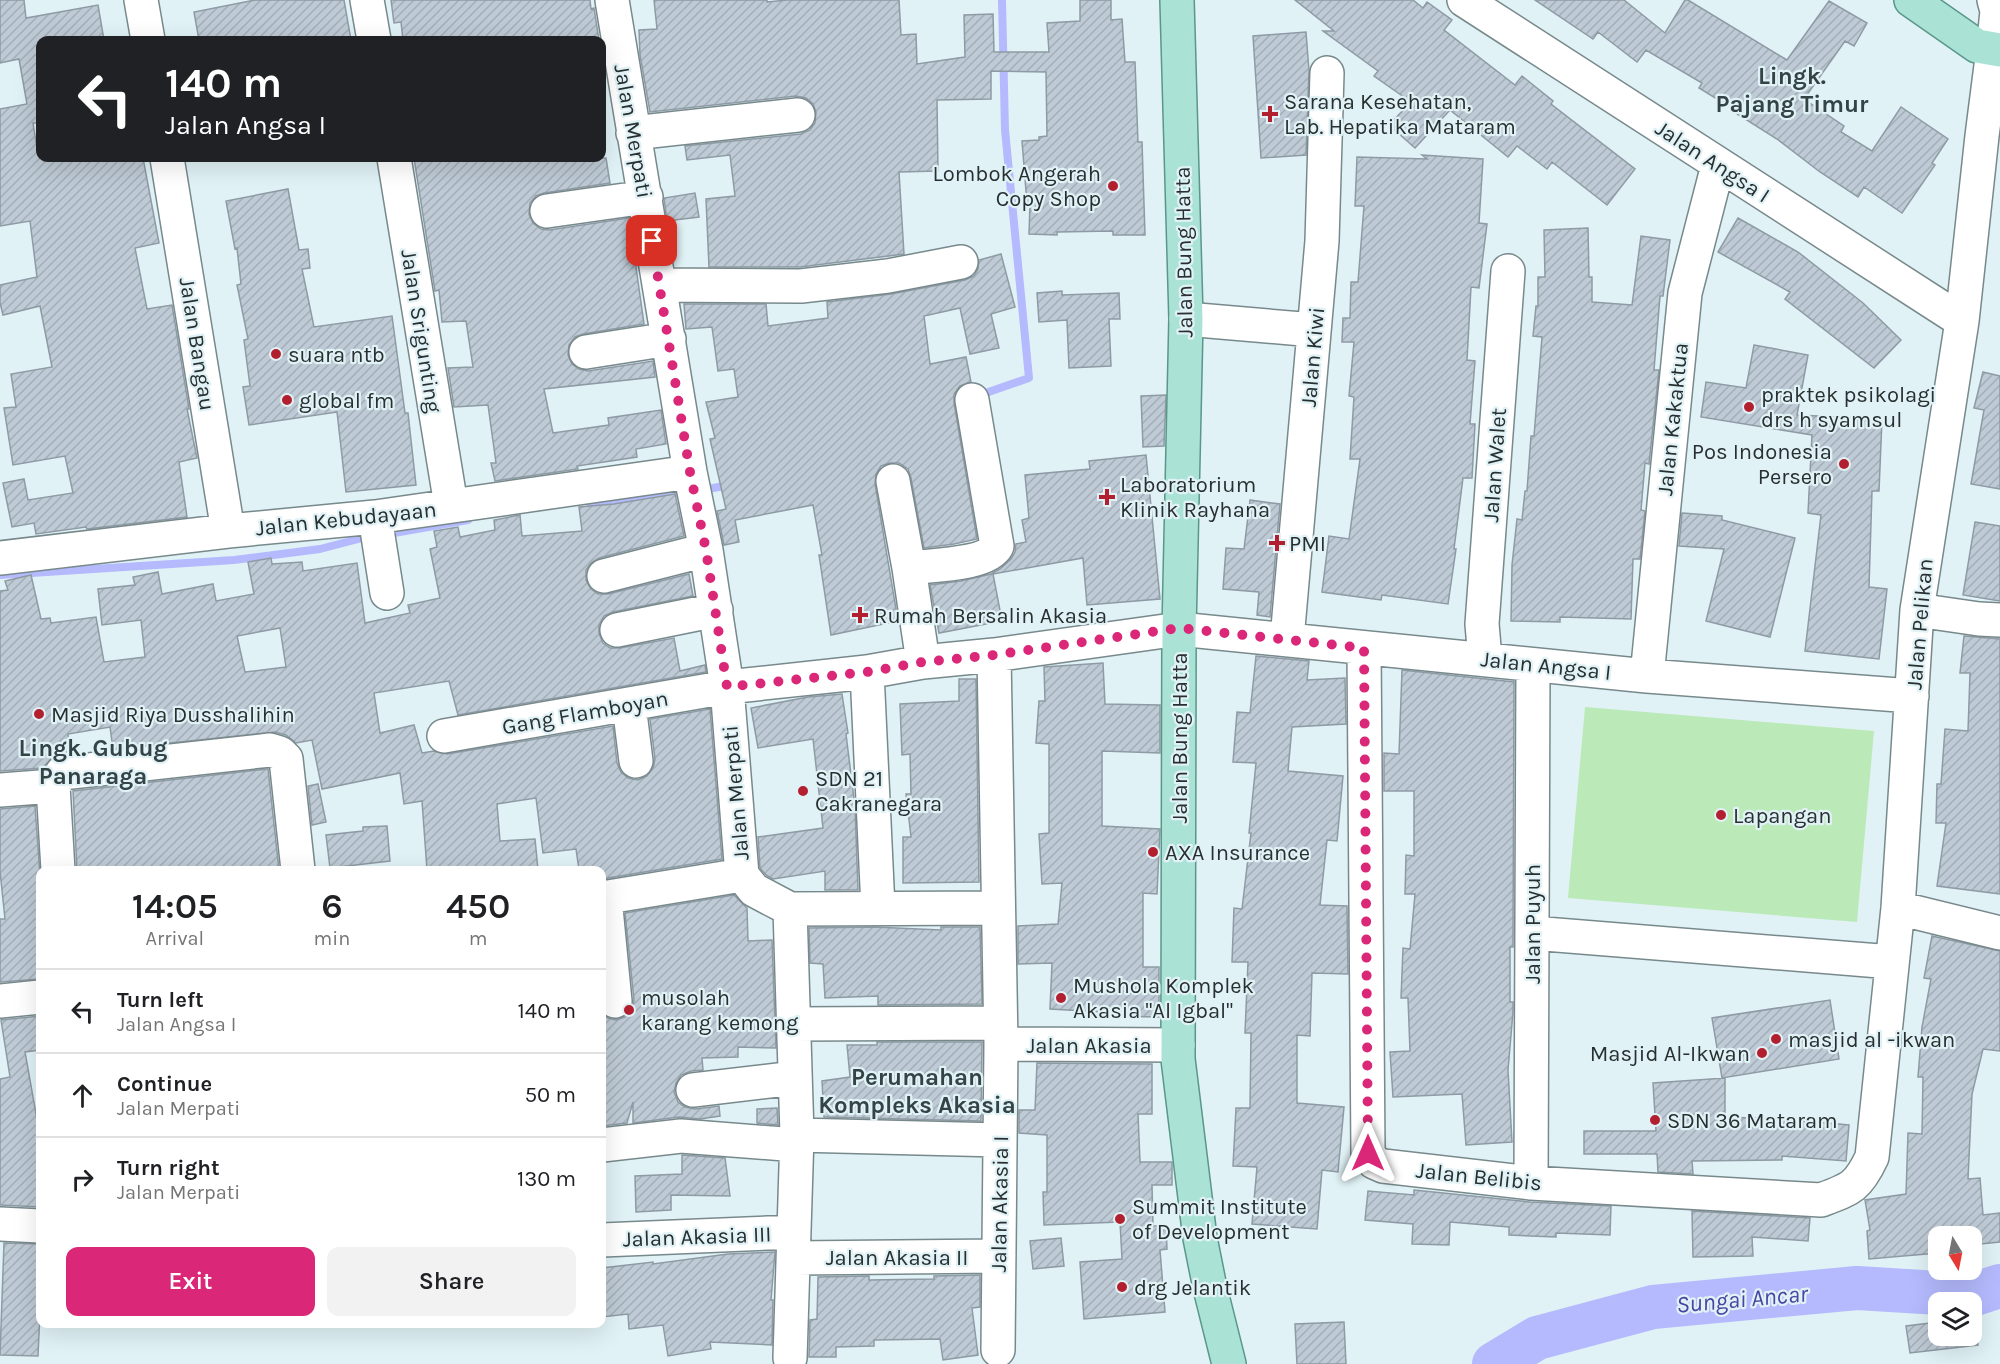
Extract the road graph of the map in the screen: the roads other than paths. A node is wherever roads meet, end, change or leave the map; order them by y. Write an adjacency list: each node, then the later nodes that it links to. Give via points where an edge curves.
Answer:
1 (141, 0): 8 (street)
2 (367, 0): 9 (street)
3 (612, 0): 11 (street, Jalan Merpati)
4 (1177, 0): 23 (main road, Jalan Bung Hatta)
5 (1464, 0): 17 (street, Jalan Angsa I)
6 (1911, 0): 10 (main road, via 1977,46)
7 (1994, 0): 10 (street, Jalan Pelikan)
8 (147, 36)
9 (373, 36)
10 (1997, 50): 24 (street, Jalan Pelikan, via 1982,136)
11 (612, 70): 14 (street, Jalan Merpati)
12 (1328, 73): 25 (street, Jalan Kiwi, via 1322,241)
13 (798, 116): 14 (street)
14 (633, 133): 18 (street, Jalan Merpati)
15 (168, 162): 33 (street, Jalan Bangau)
16 (395, 162): 31 (street, Jalan Srigunting)
17 (1718, 165): 24 (street, Jalan Angsa I); 51 (street, Jalan Kakaktua, via 1685,293)
18 (646, 197): 19 (street); 22 (street, Jalan Merpati)
19 (547, 211)
20 (961, 262): 22 (street, via 888,276 801,286)
21 (1508, 271): 47 (street, Jalan Walet, via 1482,624)
22 (658, 285): 26 (street, Jalan Merpati)
23 (1186, 319): 25 (street); 42 (main road, Jalan Bung Hatta)
24 (1962, 321): 40 (street, Jalan Pelikan)
25 (1314, 330): 44 (street, Jalan Kiwi)
26 (669, 339): 27 (street); 30 (street, Jalan Merpati)
27 (586, 351)
28 (972, 400): 36 (street, via 997,546 994,552 976,559)
29 (893, 481): 36 (street)
30 (694, 486): 31 (street, Jalan Kebudayaan); 34 (street, Jalan Merpati)
31 (451, 505): 32 (street, Jalan Kebudayaan)
32 (375, 517): 33 (street, Jalan Kebudayaan); 38 (street)
33 (228, 531): 35 (street, Jalan Kebudayaan)
34 (706, 550): 37 (street); 39 (street, Jalan Merpati)
35 (0, 554)
36 (909, 568): 48 (street)
37 (604, 576)
38 (387, 593)
39 (716, 610): 43 (street); 52 (street, Jalan Merpati)
40 (1917, 610): 41 (street); 53 (street, Jalan Pelikan)
41 (2000, 620)
42 (1179, 628): 44 (street, Jalan Angsa I); 46 (street); 76 (main road, Jalan Bung Hatta)
43 (617, 630)
44 (1287, 639): 45 (street, Jalan Angsa I)
45 (1364, 648): 47 (street, Jalan Angsa I); 82 (street, Jalan Belibis, via 1368,1153 1383,1166)
46 (994, 655): 48 (street); 64 (street, Jalan Akasia I)
47 (1485, 659): 49 (street, Jalan Angsa I)
48 (923, 662): 50 (street)
49 (1533, 665): 51 (street, Jalan Angsa I); 68 (street, Jalan Puyuh)
50 (867, 672): 52 (street); 63 (street)
51 (1647, 676): 53 (street, Jalan Angsa I)
52 (727, 687): 54 (street, Gang Flamboyan); 61 (street, Jalan Merpati)
53 (1912, 696): 65 (street, Jalan Pelikan)
54 (628, 705): 55 (street, Gang Flamboyan); 56 (street)
55 (444, 736)
56 (636, 761)
57 (53, 786): 58 (street); 59 (street); 60 (street, via 62,773 258,751 280,753 286,759)
58 (0, 790)
59 (58, 866)
60 (298, 866)
61 (742, 874): 62 (street); 66 (street, Jalan Merpati, via 754,890)
62 (606, 897)
63 (878, 908): 64 (street); 66 (street)
64 (998, 908): 75 (street, Jalan Akasia I)
65 (1898, 908): 69 (street); 70 (street, Jalan Pelikan)
66 (790, 909): 74 (street, Jalan Akasia II)
67 (606, 924): 73 (street)
68 (1532, 933): 70 (street); 82 (street, Jalan Puyuh)
69 (2000, 933)
70 (1892, 962): 83 (street, Jalan Pelikan, via 1872,1157 1862,1179)
71 (36, 997): 72 (street)
72 (0, 1001)
73 (615, 1001)
74 (794, 1023): 75 (street); 77 (street, Jalan Akasia II)
75 (1000, 1034): 76 (street, Jalan Akasia); 80 (street, Jalan Akasia I)
76 (1178, 1045): 91 (main road, Jalan Bung Hatta, via 1182,1107 1200,1238)
77 (795, 1078): 78 (street); 79 (street, Jalan Akasia II)
78 (693, 1090)
79 (797, 1140): 80 (street); 81 (street, via 681,1136); 87 (street, Jalan Akasia II)
80 (1000, 1140): 88 (street, Jalan Akasia I)
81 (606, 1145)
82 (1531, 1183): 83 (street, Jalan Belibis, via 1821,1200)
83 (1846, 1191)
84 (0, 1224): 85 (street)
85 (36, 1226)
86 (606, 1240): 87 (street, Jalan Akasia III)
87 (794, 1245): 88 (street, Jalan Akasia II); 90 (street, Jalan Akasia II)
88 (999, 1256): 89 (street, Jalan Akasia I)
89 (998, 1350)
90 (790, 1358)
91 (1229, 1364)

